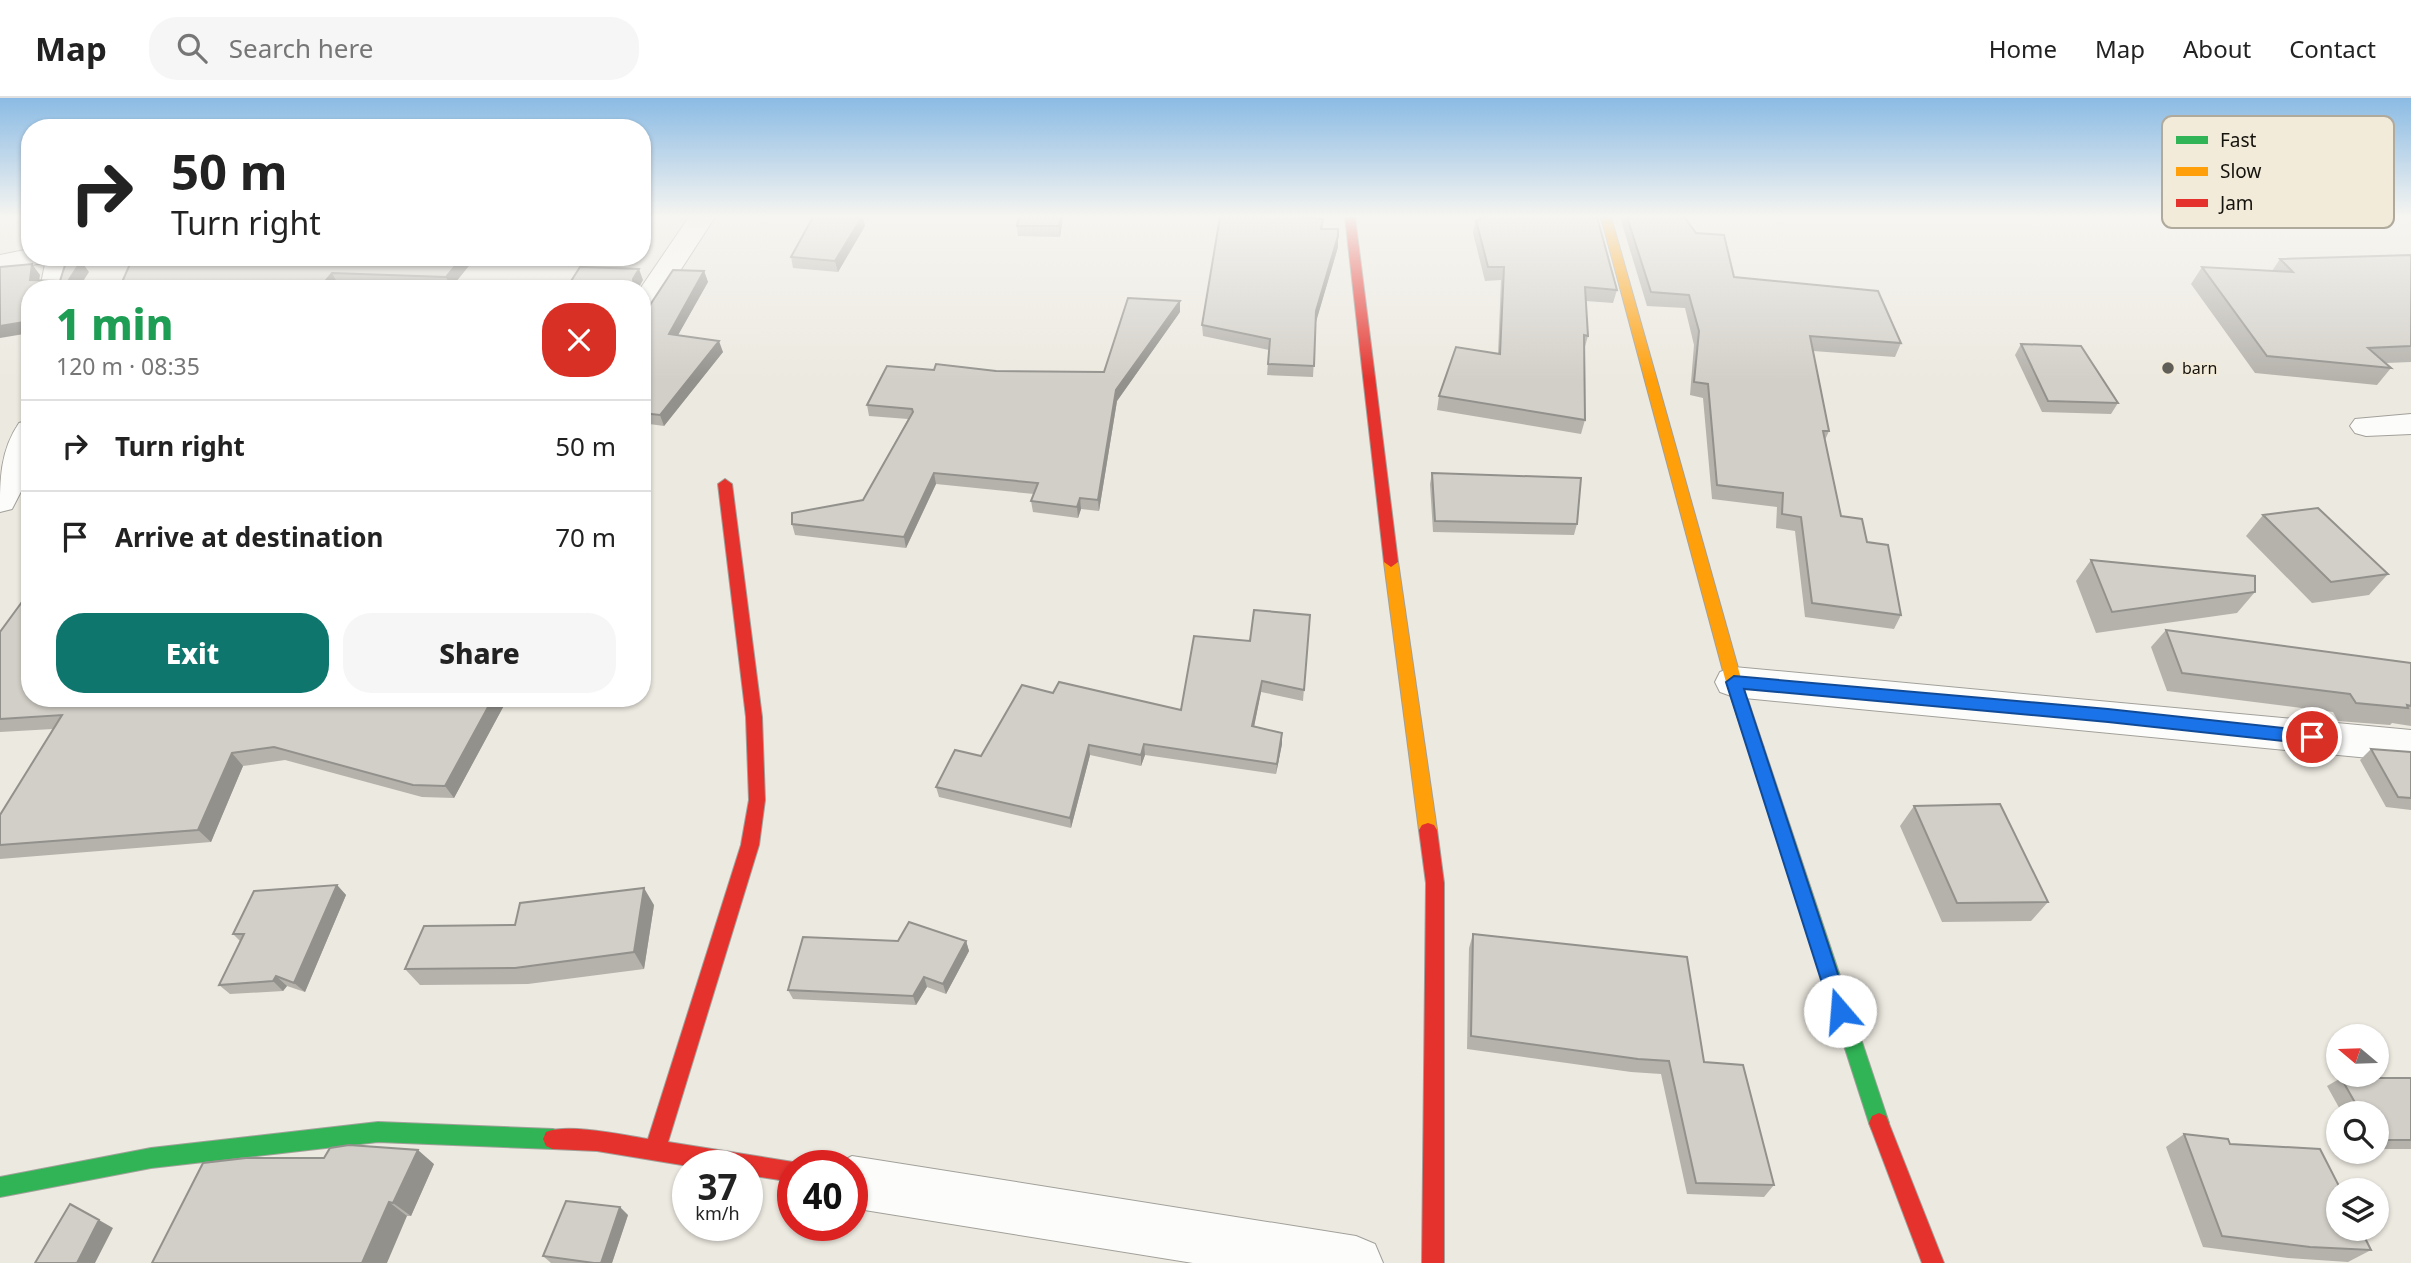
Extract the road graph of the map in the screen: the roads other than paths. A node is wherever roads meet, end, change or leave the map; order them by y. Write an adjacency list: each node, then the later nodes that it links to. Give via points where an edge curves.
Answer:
1 (666, 271): 4 (street)
2 (1356, 271): 17 (street, via 1435,883)
3 (1621, 271): 10 (street)
4 (651, 294)
5 (2411, 424): 6 (street)
6 (2367, 426)
7 (21, 456): 9 (street)
8 (725, 484): 12 (street, via 754,717 757,800 750,845)
9 (0, 500)
10 (1734, 682): 11 (street); 18 (street, via 1872,1106)
11 (2411, 746)
12 (655, 1150): 13 (street); 15 (street, via 597,1141 378,1132 151,1158)
13 (777, 1169)
14 (868, 1185): 16 (street)
15 (0, 1187)
16 (1356, 1263)
17 (1433, 1263)
18 (1933, 1263)

